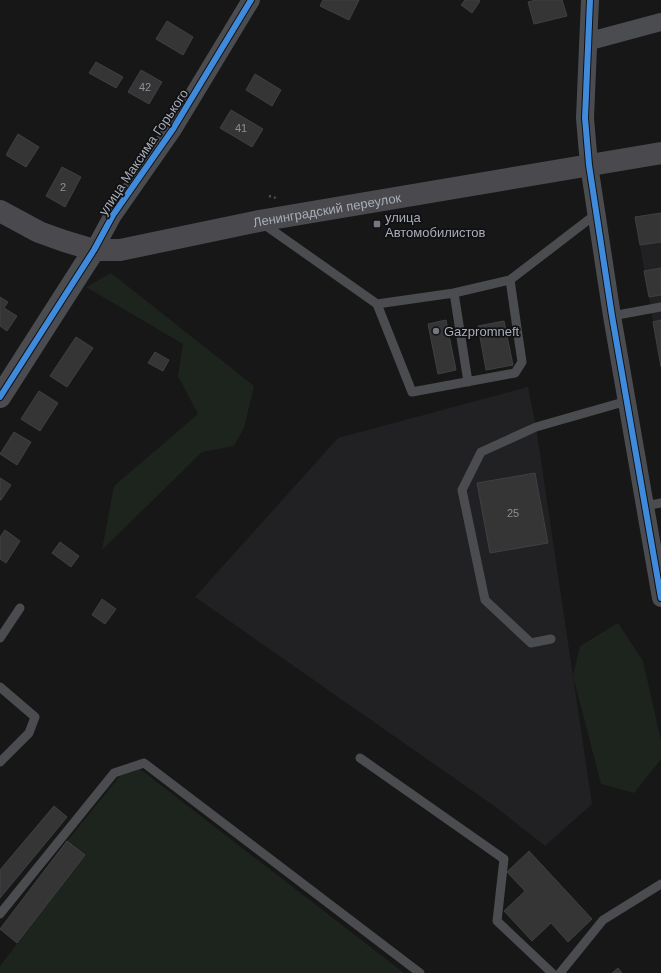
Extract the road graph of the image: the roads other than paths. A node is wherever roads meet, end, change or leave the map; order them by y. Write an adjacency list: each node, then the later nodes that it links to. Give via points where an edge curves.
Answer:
1 (251, 0): 10 (street, улица Максима Горького, via 173,129 113,215)
2 (590, 0): 4 (street)
3 (661, 22): 4 (street)
4 (590, 41): 6 (street, via 586,118)
5 (661, 153): 6 (main road, Ленинградский переулок)
6 (589, 166): 8 (street); 9 (main road, Ленинградский переулок)
7 (0, 211): 10 (main road, Ленинградский переулок, via 39,232)
8 (596, 214): 11 (lane); 15 (street)
9 (259, 221): 10 (main road, Ленинградский переулок, via 120,250); 13 (lane)
10 (94, 250): 17 (street, улица Максима Горького)
11 (510, 280): 12 (lane); 16 (lane, via 522,362 515,373)
12 (454, 293): 13 (lane); 16 (lane)
13 (377, 304): 16 (lane, via 412,392)
14 (661, 307): 15 (lane)
15 (612, 316): 18 (street)
16 (468, 382)
17 (0, 397)
18 (627, 401): 19 (street); 23 (lane, via 536,427 482,452 462,490 485,600 531,643)
19 (653, 505): 20 (street)
20 (661, 598)
21 (20, 608): 22 (lane)
22 (0, 638)
23 (551, 639)
24 (0, 687): 26 (lane, via 35,717 29,733)
25 (360, 758): 30 (lane, via 504,859 497,921)
26 (0, 762)
27 (661, 884): 31 (lane, via 603,920)
28 (0, 914): 29 (lane, via 114,774 144,763)
29 (420, 973)
30 (552, 973)
31 (560, 973)

